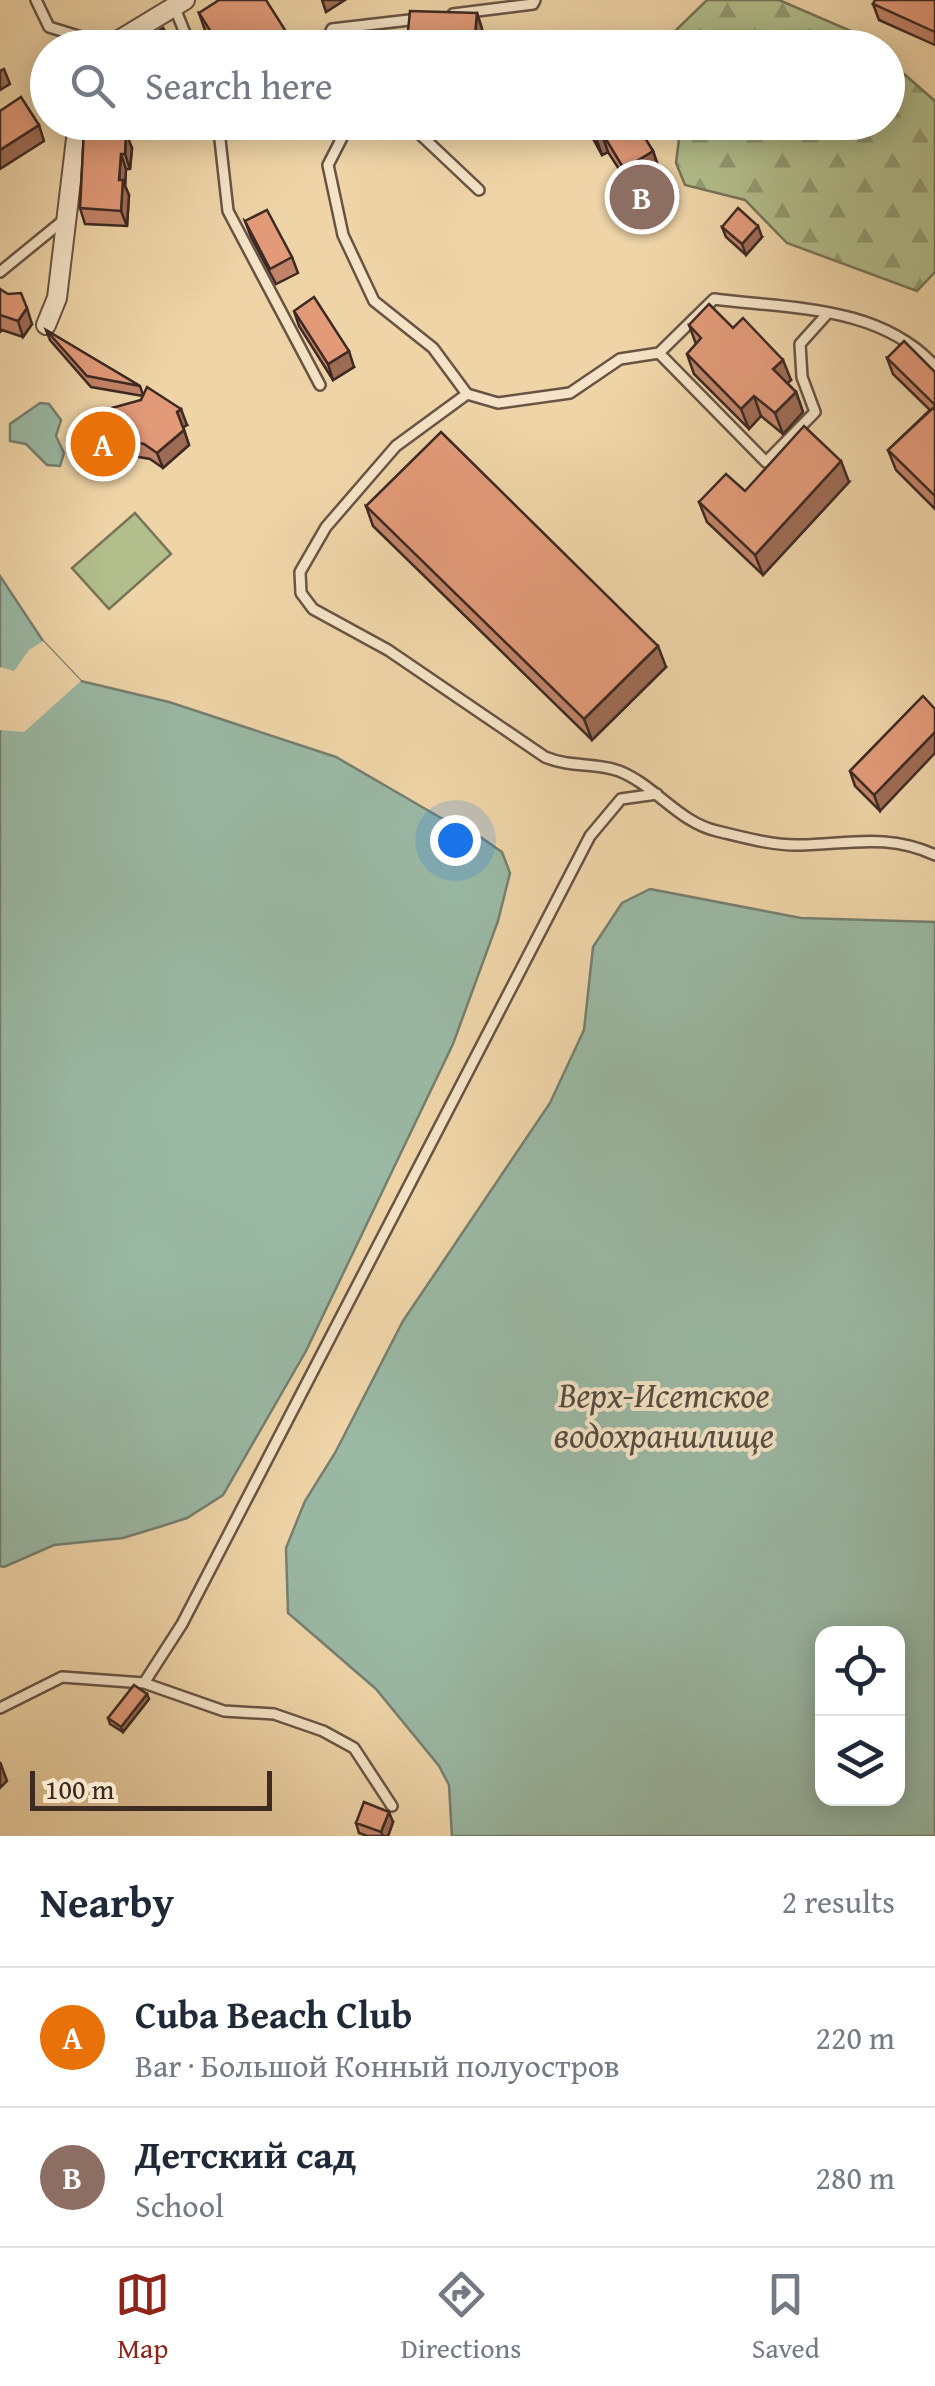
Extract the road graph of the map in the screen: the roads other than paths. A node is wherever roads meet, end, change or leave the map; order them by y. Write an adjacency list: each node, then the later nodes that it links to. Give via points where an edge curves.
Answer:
1 (36, 0): 6 (lane, via 49,27)
2 (535, 0): 4 (lane)
3 (179, 3): 7 (street); 8 (lane)
4 (442, 16)
5 (424, 18): 9 (lane)
6 (58, 30)
7 (134, 30)
8 (187, 30)
9 (332, 30)
10 (76, 140): 15 (street)
11 (220, 140): 21 (lane, via 228,211)
12 (341, 140): 22 (lane, via 328,164 343,234 374,300 433,348)
13 (426, 140): 14 (lane)
14 (480, 190)
15 (67, 217): 16 (lane); 18 (street, via 57,298)
16 (0, 272)
17 (827, 314): 19 (lane, via 714,299); 19 (lane, via 800,344 802,377 815,412 766,462); 20 (lane, via 862,319 911,340)
18 (46, 325)
19 (660, 353): 22 (lane, via 620,359 570,393 498,404)
20 (935, 366)
21 (320, 385)
22 (467, 394): 23 (lane, via 396,446 326,527 300,572 302,593 313,609 388,650 544,757 570,767 619,771)
23 (657, 794): 24 (lane, via 711,830 796,846 880,838); 25 (lane, via 621,799 590,836 182,1624)
24 (935, 854)
25 (144, 1682): 26 (lane, via 62,1677); 27 (lane, via 224,1711 274,1714 323,1730 354,1748)
26 (0, 1708)
27 (392, 1806)

